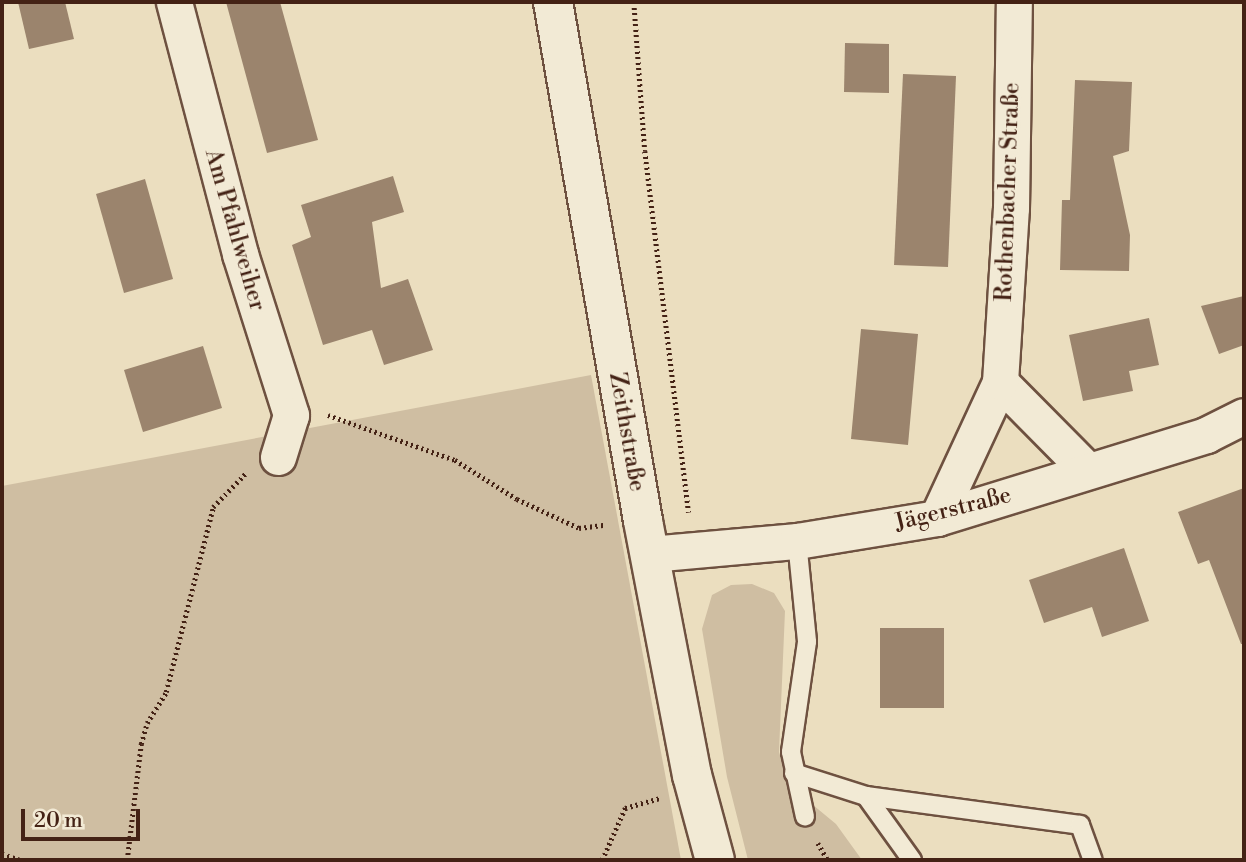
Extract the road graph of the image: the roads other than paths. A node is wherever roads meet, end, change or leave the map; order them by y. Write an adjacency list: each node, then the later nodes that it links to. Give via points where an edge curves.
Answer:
1 (174, 2): 6 (street, Am Pfahlweiher, via 240,254 291,415)
2 (553, 2): 9 (street, Zeithstraße)
3 (1014, 2): 4 (street, Rothenbacher Straße, via 1011,208)
4 (1000, 382): 7 (street); 8 (street, Rothenbacher Straße)
5 (1244, 416): 7 (street, Jägerstraße, via 1206,435)
6 (278, 457)
7 (1088, 471): 8 (street, Jägerstraße)
8 (937, 518): 10 (street, Jägerstraße)
9 (647, 537): 10 (street, Jägerstraße); 14 (street, Zeithstraße, via 695,787)
10 (797, 541): 11 (lane, via 807,633 792,734)
11 (794, 773): 12 (lane); 13 (lane)
12 (866, 796): 15 (lane); 16 (lane, via 1080,825)
13 (805, 817)
14 (715, 860)
15 (912, 860)
16 (1093, 860)

